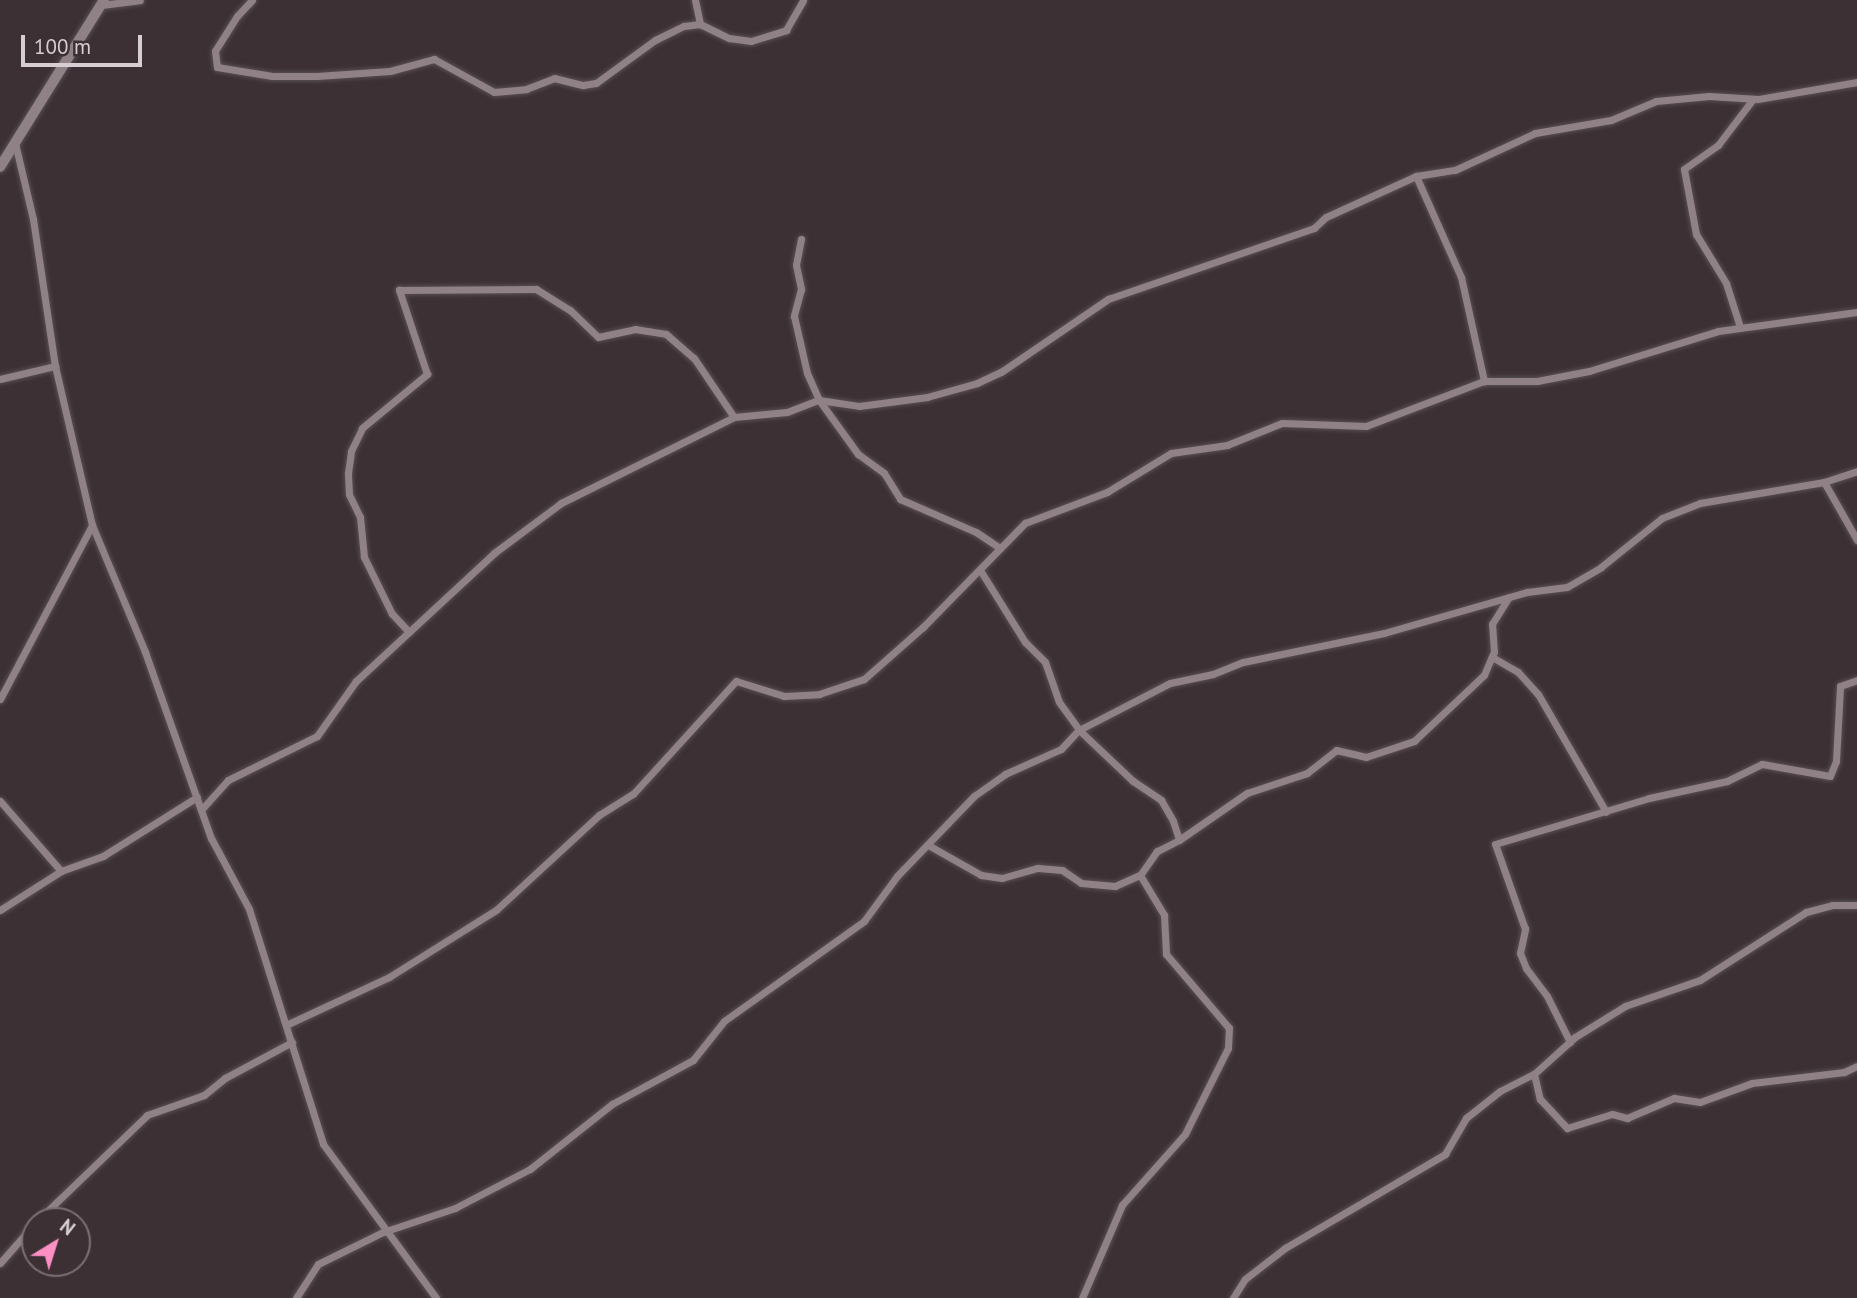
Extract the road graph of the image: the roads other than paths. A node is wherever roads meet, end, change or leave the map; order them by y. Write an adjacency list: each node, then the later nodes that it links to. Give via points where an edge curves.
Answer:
1 (140, 0): 5 (street)
2 (252, 0): 6 (street, via 215,51 217,67 272,76 317,76 390,71 434,59 494,92 526,89 554,78 583,85 596,83 655,40)
3 (695, 0): 6 (street)
4 (803, 0): 6 (street, via 786,30 751,41 729,38)
5 (102, 2): 9 (street)
6 (700, 24)
7 (1857, 82): 8 (street)
8 (1754, 99): 11 (street, via 1709,96 1656,101 1611,120 1535,133 1455,170); 14 (street, via 1718,145 1684,169 1696,234 1726,283)
9 (15, 143): 10 (street); 15 (street, via 33,219)
10 (0, 167)
11 (1416, 176): 17 (street, via 1461,277); 18 (street, via 1326,217 1314,228 1108,299 1001,372 977,383 927,397 859,406)
12 (801, 239): 18 (street, via 796,265 801,289 794,316 807,373)
13 (1857, 312): 14 (street)
14 (1741, 327): 17 (street, via 1589,371 1537,381)
15 (55, 366): 16 (street); 22 (street)
16 (0, 379)
17 (1484, 381): 24 (street, via 1366,426 1282,423 1227,445 1171,453 1107,492 1025,523)
18 (819, 400): 19 (street, via 787,412); 24 (street, via 858,454 884,473 900,499 976,532)
19 (734, 416): 27 (street, via 561,503 494,553); 27 (street, via 694,358 666,334 635,329 598,337 570,310 536,289 399,290 427,374 362,428 351,451 348,473 349,494 360,517 364,557 392,614)
20 (1857, 471): 21 (street)
21 (1824, 482): 23 (street); 26 (street, via 1700,503 1662,518 1601,567 1567,587)
22 (92, 525): 30 (street); 32 (street, via 145,652)
23 (1857, 540)
24 (1000, 548): 25 (street)
25 (980, 570): 31 (street, via 1025,642 1045,662 1059,702); 42 (street, via 864,679 819,694 784,696 736,681 633,794 598,815 496,911 389,977)
26 (1508, 597): 28 (street, via 1492,624); 31 (street, via 1384,633 1243,662 1170,683)
27 (410, 632): 34 (street, via 356,681 317,736 228,780)
28 (1492, 657): 35 (street, via 1518,673 1538,694); 36 (street, via 1484,675 1414,741 1366,757 1336,750 1307,773 1247,793)
29 (1857, 680): 35 (street, via 1840,686 1836,761 1830,776 1762,764 1727,781)
30 (0, 699)
31 (1079, 730): 36 (street, via 1133,781 1161,800); 37 (street, via 1061,749 1004,774 974,796)
32 (197, 797): 34 (street); 38 (street, via 103,856)
33 (0, 801): 38 (street)
34 (201, 810): 42 (street, via 249,909)
35 (1606, 811): 44 (street, via 1495,844 1525,929 1520,953 1525,968 1547,996)
36 (1179, 840): 39 (street, via 1157,850)
37 (928, 845): 39 (street, via 981,875 1002,878 1038,868 1062,870 1081,883 1115,886); 48 (street, via 897,876 864,921 724,1021 694,1060 612,1104 530,1169 455,1208)
38 (61, 871): 41 (street)
39 (1140, 875): 53 (street, via 1164,915 1166,954 1229,1028 1228,1048 1185,1134 1122,1205)
40 (1857, 905): 44 (street, via 1806,912 1700,980 1625,1006)
41 (0, 910)
42 (286, 1025): 43 (street)
43 (292, 1042): 47 (street, via 225,1077 204,1095 147,1115); 48 (street, via 323,1144)
44 (1570, 1042): 46 (street)
45 (1857, 1066): 46 (street, via 1844,1072 1752,1083 1700,1102 1674,1098 1627,1118 1612,1114 1567,1128 1540,1099)
46 (1534, 1074): 54 (street, via 1500,1091 1466,1118 1445,1154 1285,1248 1245,1279)
47 (52, 1207)
48 (383, 1232): 51 (street, via 318,1264); 52 (street)
49 (21, 1239): 50 (street)
50 (0, 1263)
51 (296, 1298)
52 (436, 1298)
53 (1082, 1298)
54 (1233, 1298)

